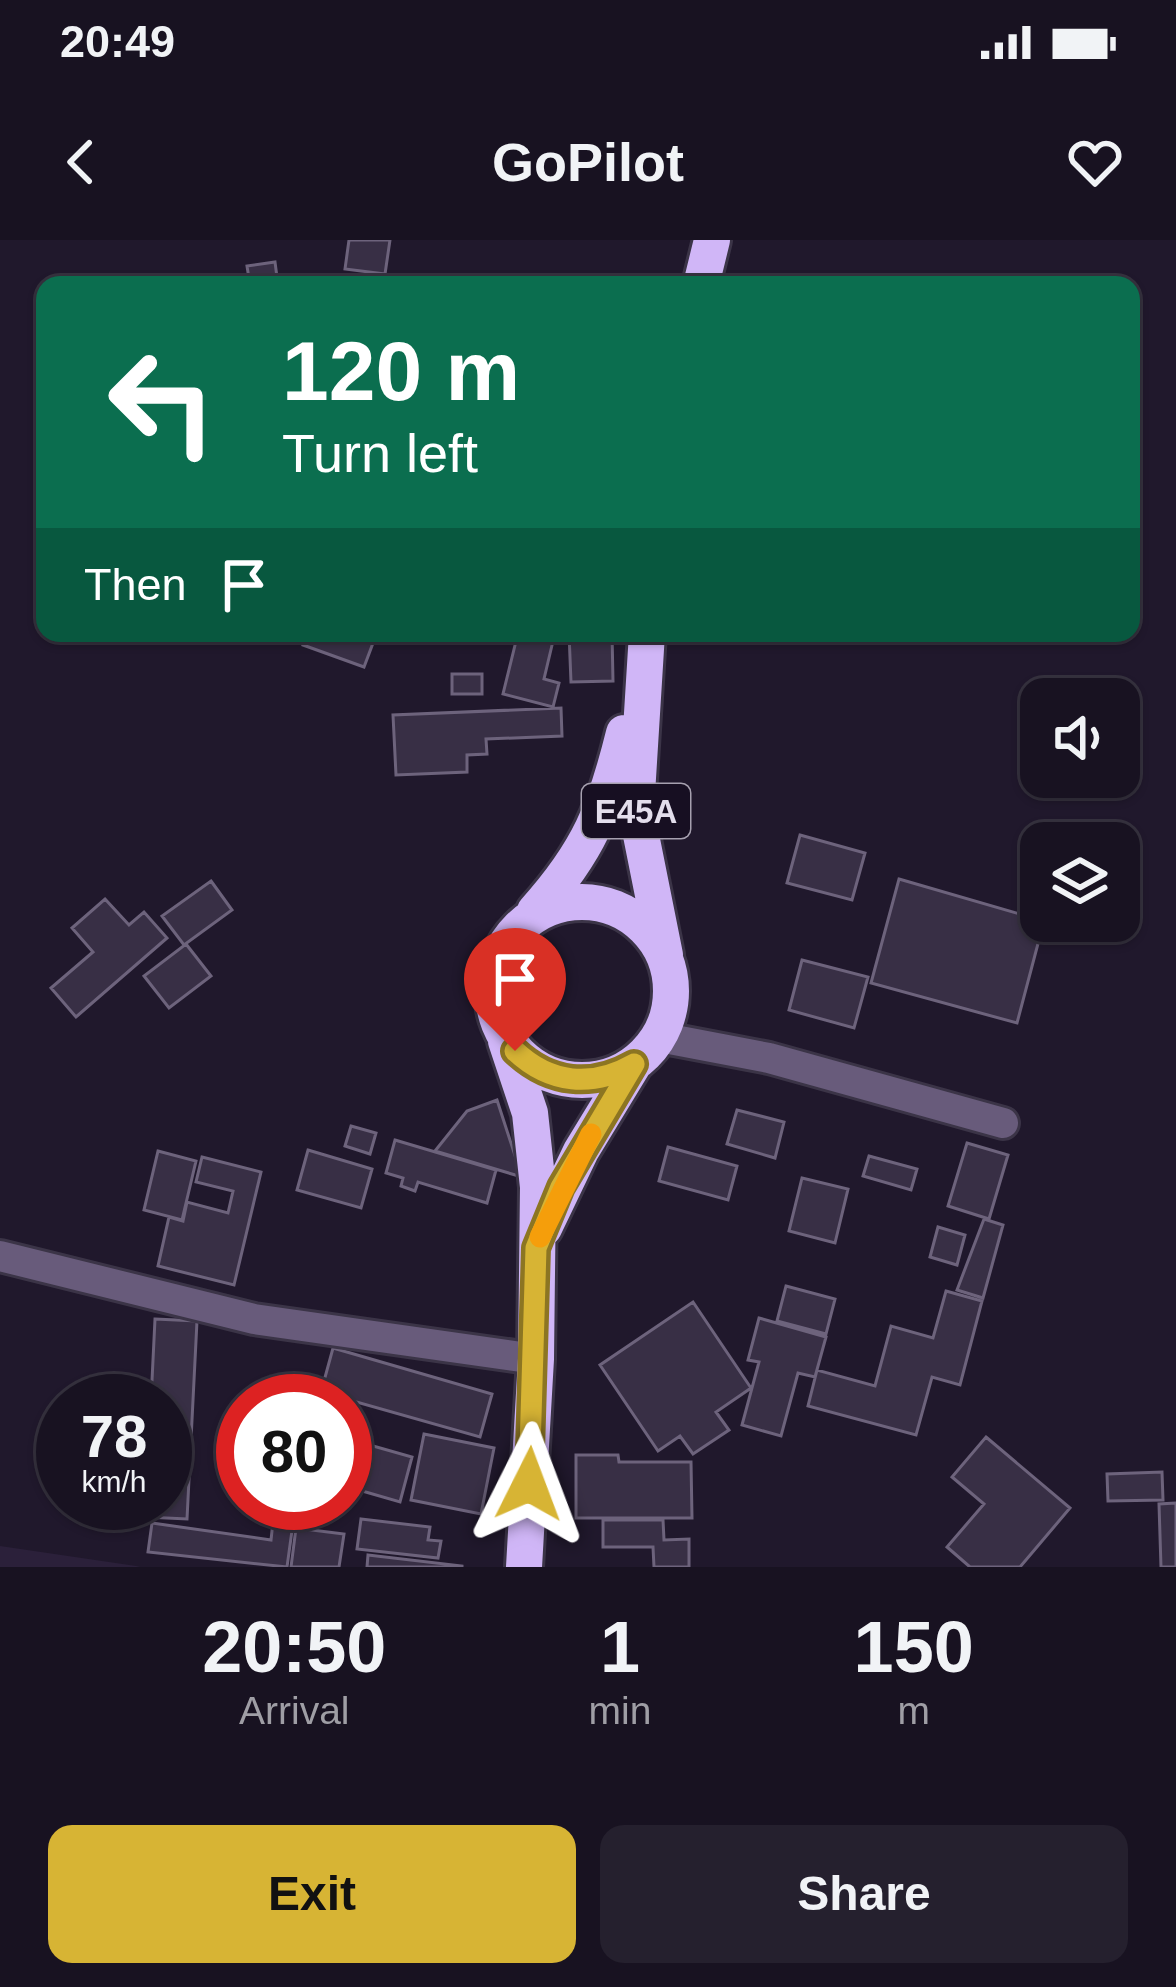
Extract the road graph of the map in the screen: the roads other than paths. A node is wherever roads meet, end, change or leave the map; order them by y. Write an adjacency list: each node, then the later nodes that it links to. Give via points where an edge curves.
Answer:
1 (712, 240): 2 (highway)
2 (703, 276)
3 (645, 644): 4 (highway, E45A, via 605,810 576,865); 5 (highway, E45A, via 636,810)
4 (529, 918): 5 (highway, via 563,903 601,904 648,932); 6 (highway, via 496,963 492,1000)
5 (667, 964): 7 (highway, via 670,1002)
6 (504, 1035): 8 (highway, via 529,1064 563,1078 600,1079); 10 (highway, via 530,1113)
7 (659, 1037): 8 (highway); 9 (street, via 769,1058)
8 (634, 1064): 10 (highway, via 561,1187)
9 (1004, 1123)
10 (536, 1248): 12 (highway)
11 (0, 1256): 12 (street, via 254,1318)
12 (536, 1359): 13 (highway)
13 (524, 1567)

